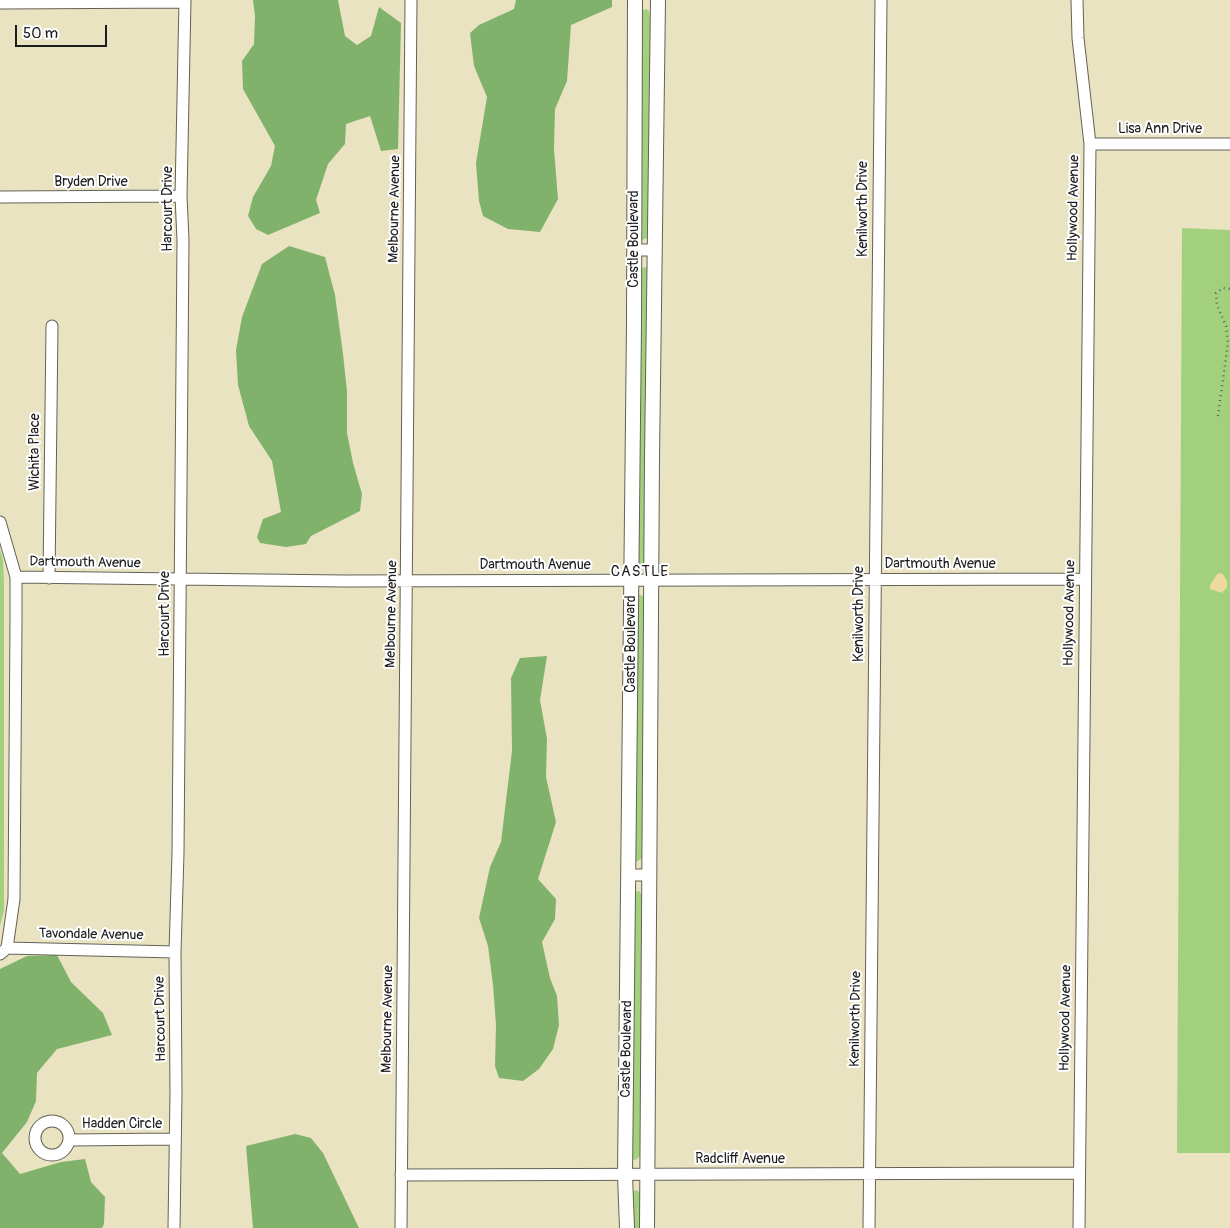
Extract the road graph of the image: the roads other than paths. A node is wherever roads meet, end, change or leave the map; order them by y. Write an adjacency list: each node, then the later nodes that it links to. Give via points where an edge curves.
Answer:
1 (412, 0): 21 (street, Melbourne Avenue)
2 (635, 0): 12 (street, Castle Boulevard)
3 (658, 0): 13 (street, Castle Boulevard)
4 (881, 0): 18 (street, Kenilworth Drive)
5 (1076, 0): 8 (street, Hollywood Avenue)
6 (185, 1): 7 (street); 10 (street, Harcourt Drive)
7 (0, 3)
8 (1090, 144): 9 (street, Lisa Ann Drive); 20 (street, Hollywood Avenue)
9 (1230, 144)
10 (182, 196): 11 (street, Bryden Drive); 19 (street, Harcourt Drive)
11 (0, 197)
12 (634, 250): 13 (street); 22 (street, Castle Boulevard)
13 (655, 250): 23 (street, Castle Boulevard)
14 (52, 326): 17 (street, Wichita Place)
15 (0, 522): 16 (street)
16 (16, 577): 17 (street, Dartmouth Avenue); 26 (street, via 14,899)
17 (49, 578): 19 (street, Dartmouth Avenue)
18 (874, 578): 20 (street, Dartmouth Avenue); 23 (street, Dartmouth Avenue); 31 (street, Kenilworth Drive)
19 (180, 579): 21 (street, Dartmouth Avenue); 27 (street, Harcourt Drive)
20 (1085, 579): 30 (street, Hollywood Avenue)
21 (408, 580): 22 (street, Dartmouth Avenue); 32 (street, Melbourne Avenue)
22 (631, 580): 23 (street, Dartmouth Avenue); 25 (street, Castle Boulevard)
23 (652, 580): 24 (street, Castle Boulevard)
24 (648, 875): 25 (street); 34 (street, Castle Boulevard)
25 (629, 876): 33 (street, Castle Boulevard)
26 (4, 951): 27 (street, Tavondale Avenue)
27 (175, 952): 28 (street, Harcourt Drive)
28 (175, 1139): 29 (street, Hadden Circle); 35 (street, Harcourt Drive)
29 (69, 1140)
30 (1079, 1172): 31 (street, Radcliff Avenue); 40 (street, Hollywood Avenue)
31 (870, 1174): 34 (street, Radcliff Avenue); 39 (street, Kenilworth Drive)
32 (401, 1175): 33 (street, Radcliff Avenue); 36 (street, Melbourne Avenue)
33 (625, 1175): 34 (street, Radcliff Avenue); 37 (street, Castle Boulevard)
34 (646, 1175): 38 (street, Castle Boulevard)
35 (174, 1228)
36 (401, 1228)
37 (627, 1228)
38 (647, 1228)
39 (869, 1228)
40 (1079, 1228)

